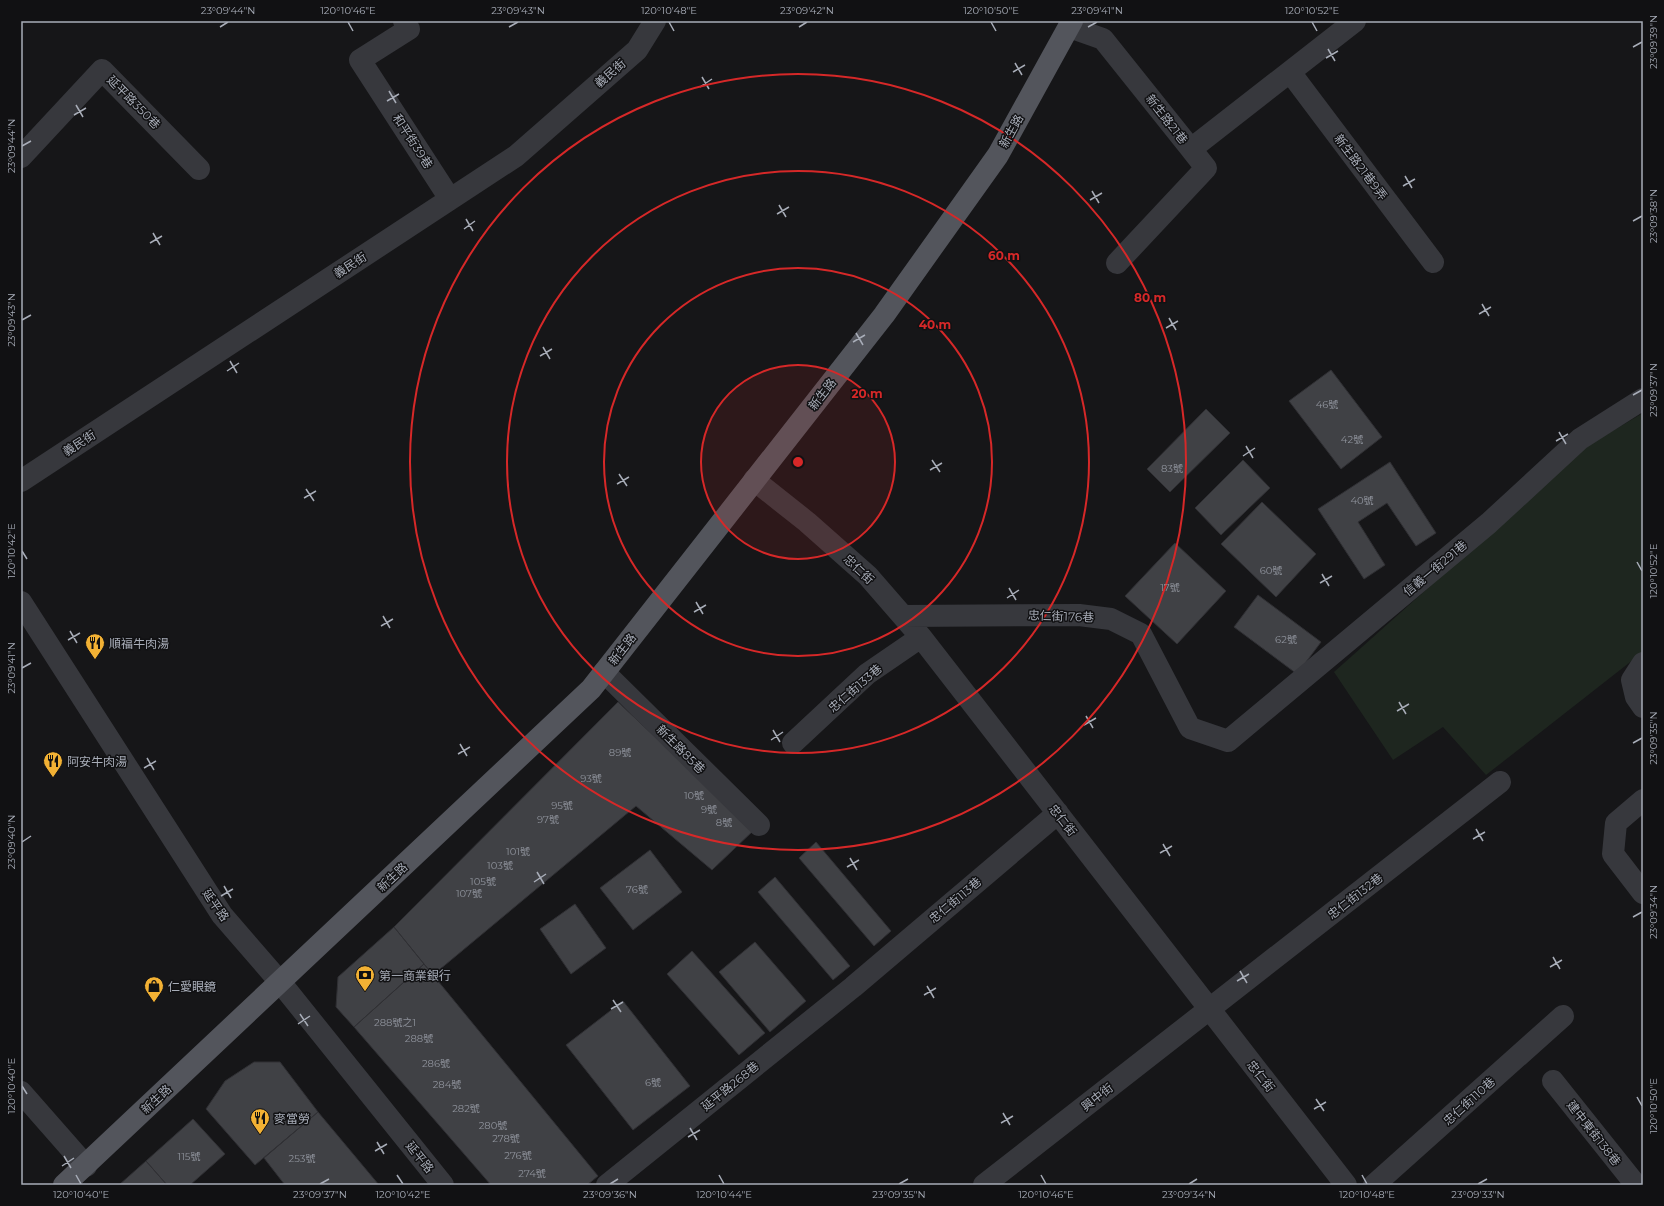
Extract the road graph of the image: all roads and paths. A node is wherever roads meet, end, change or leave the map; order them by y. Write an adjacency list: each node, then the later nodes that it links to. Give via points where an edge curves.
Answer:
1 (404, 21): 9 (street, 和平街39巷, via 410,29 360,60)
2 (655, 21): 9 (street, 義民街, via 637,50 521,151)
3 (1355, 21): 5 (street, 新生路21巷)
4 (1070, 24): 6 (street, 新生路21巷, via 1103,39); 13 (main road, 新生路, via 998,155 884,314)
5 (1290, 72): 6 (street, 新生路21巷); 10 (street, 新生路21巷9弄)
6 (1191, 149): 11 (street, via 1206,168)
7 (21, 157): 8 (street, 延平路350巷, via 102,70)
8 (199, 169)
9 (450, 199): 14 (street, 義民街)
10 (1433, 262)
11 (1117, 263)
12 (1643, 399): 21 (street, 信義一街291巷, via 1580,439 1489,523)
13 (754, 480): 16 (street, 忠仁街, via 807,522 868,576); 19 (main road, 新生路)
14 (21, 481)
15 (21, 602): 28 (street, 延平路, via 222,915)
16 (903, 616): 17 (street, 忠仁街); 21 (street, 忠仁街176巷, via 1079,615 1111,619 1141,634 1190,728)
17 (921, 637): 22 (street, 忠仁街133巷, via 867,674); 25 (street, 忠仁街)
18 (1643, 663): 20 (street, via 1632,680 1636,697)
19 (604, 672): 26 (street, 新生路85巷); 28 (main road, 新生路, via 591,689)
20 (1643, 707)
21 (1228, 741)
22 (793, 743)
23 (1500, 782): 30 (street, 忠仁街132巷)
24 (1643, 800): 27 (street, via 1616,823 1613,854)
25 (1058, 813): 29 (street, 忠仁街113巷); 30 (street, 忠仁街)
26 (759, 825)
27 (1643, 893)
28 (280, 982): 34 (main road, 新生路); 36 (street, 延平路)
29 (853, 987): 37 (street, 延平路268巷)
30 (1209, 1009): 38 (street, 興中街); 39 (street, 忠仁街)
31 (1563, 1016): 40 (street, 忠仁街110巷)
32 (1553, 1081): 41 (street, 建中東街138巷)
33 (21, 1092): 34 (street)
34 (86, 1166): 35 (main road, 新生路)
35 (64, 1185)
36 (443, 1185)
37 (607, 1185)
38 (984, 1185)
39 (1346, 1185)
40 (1374, 1185)
41 (1636, 1185)

